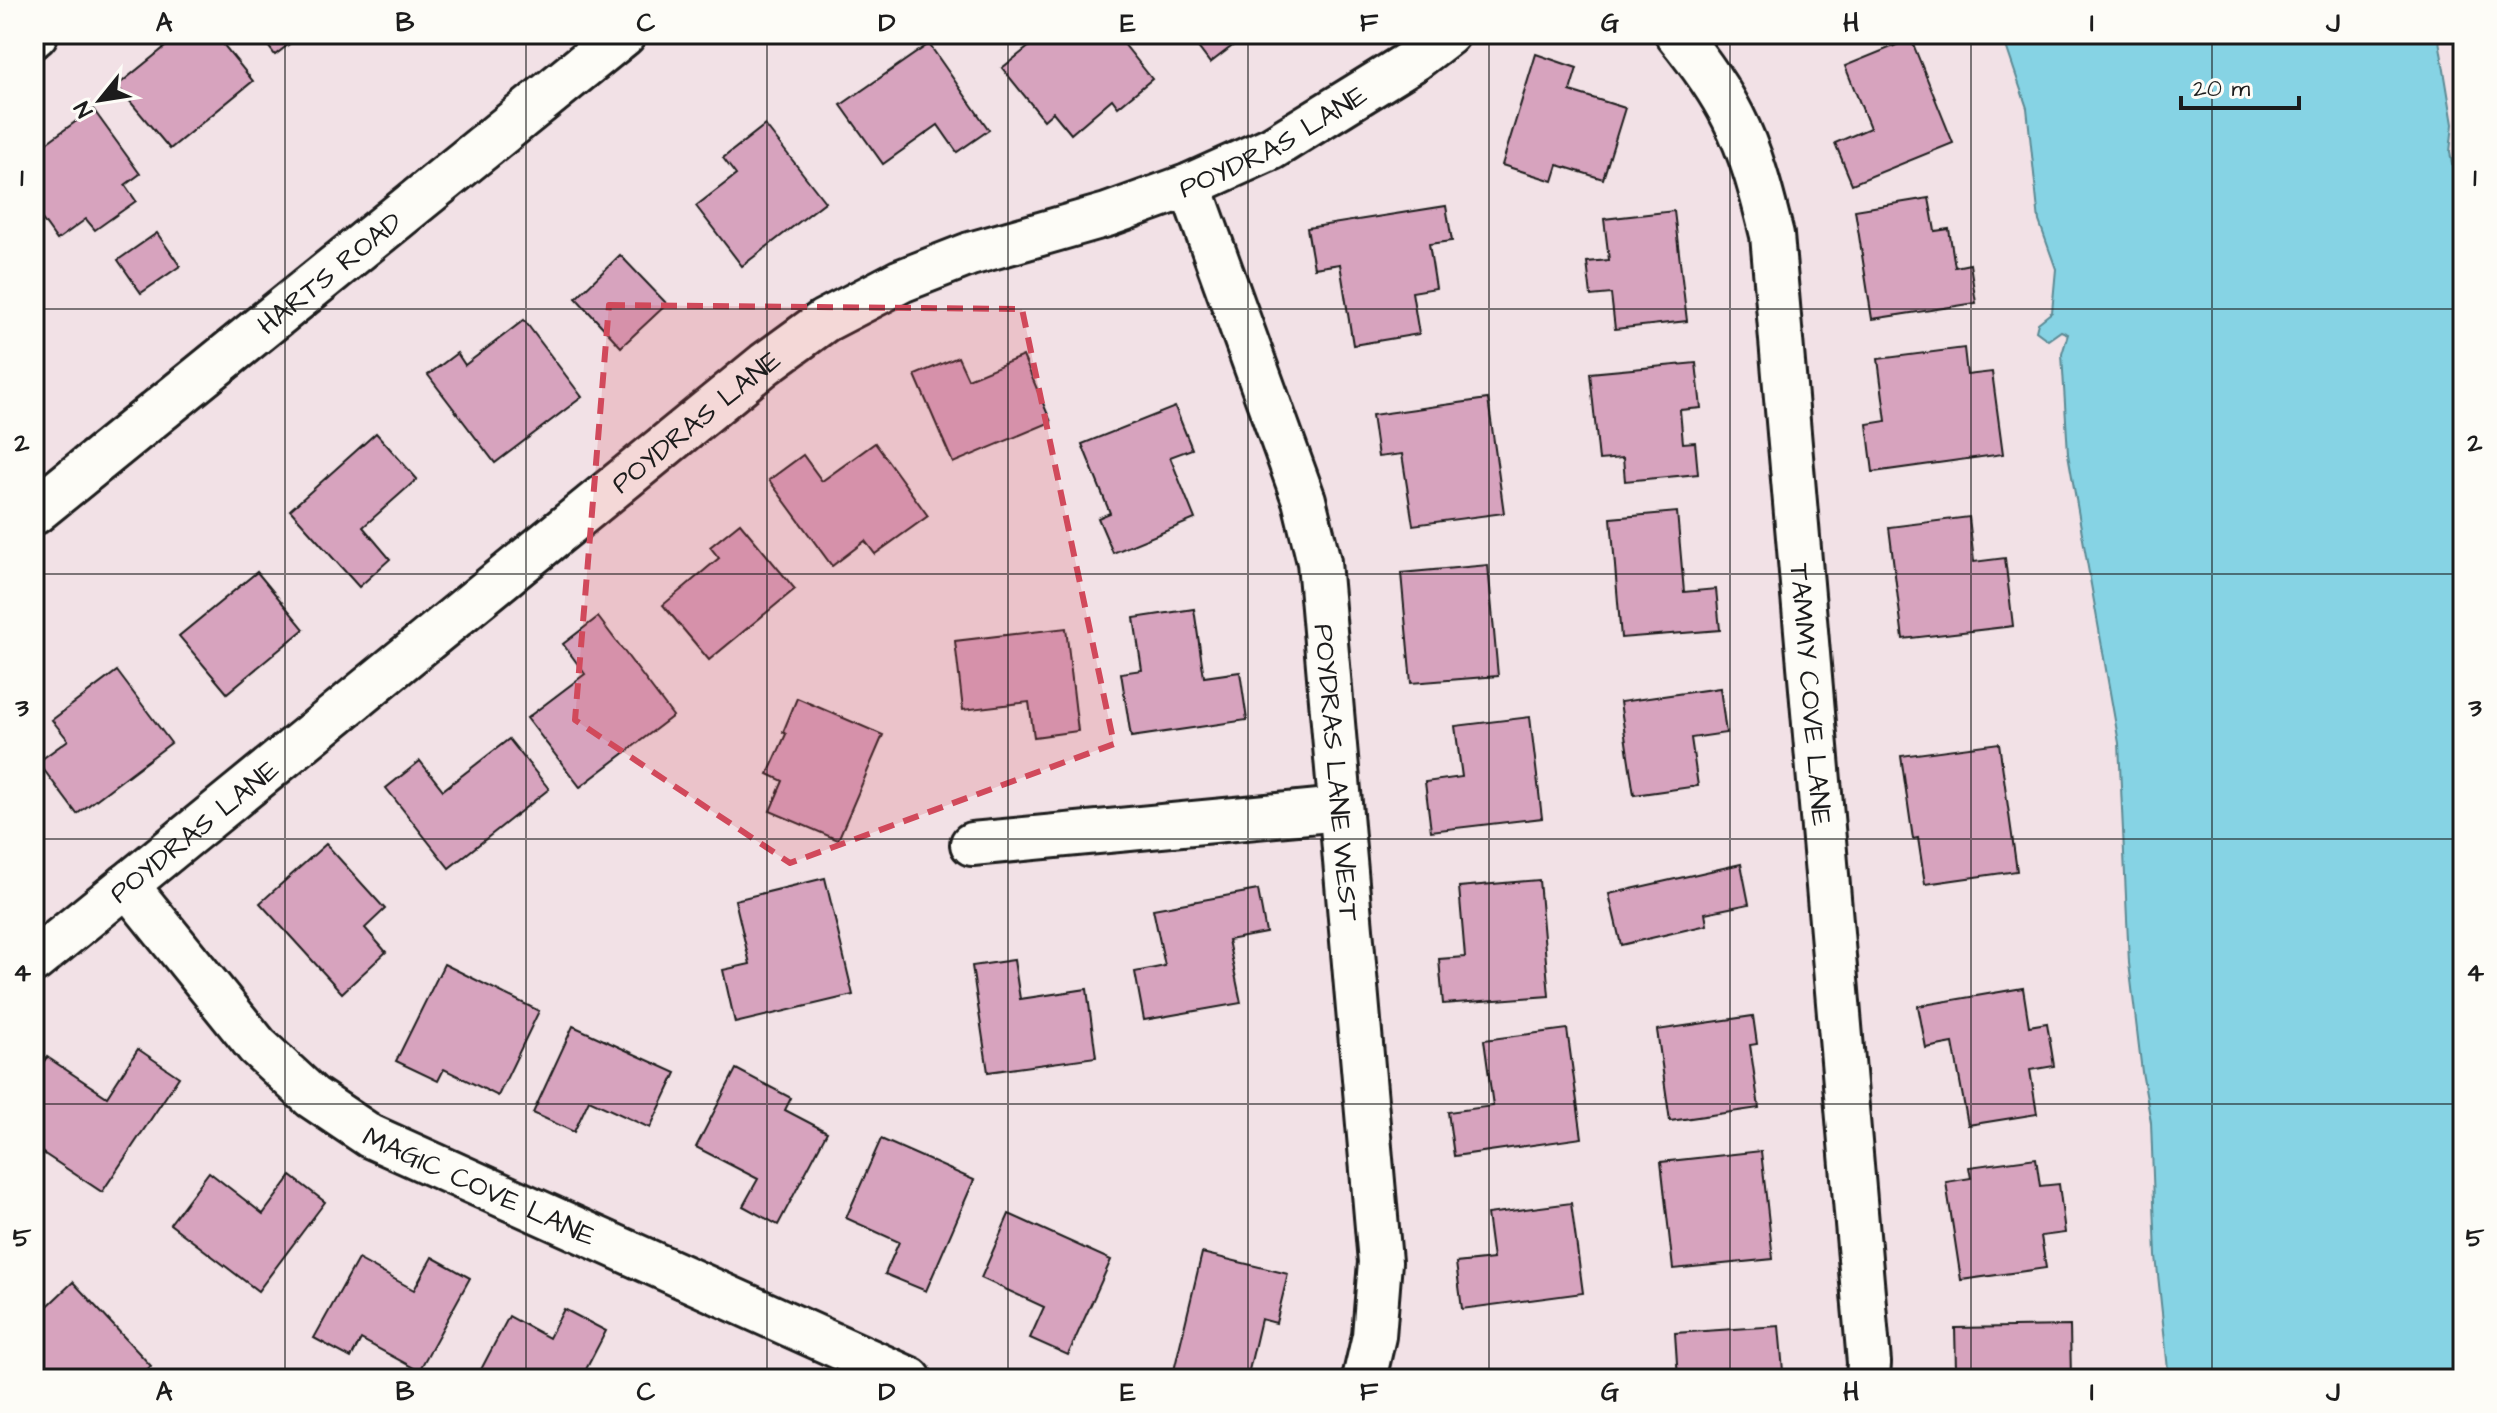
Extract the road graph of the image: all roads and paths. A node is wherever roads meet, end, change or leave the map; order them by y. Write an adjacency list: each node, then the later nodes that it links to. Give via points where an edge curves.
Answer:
1 (623, 34): 5 (street, HARTS ROAD)
2 (1448, 34): 4 (street, POYDRAS LANE, via 1272,148)
3 (1677, 34): 12 (street, TAMMY COVE LANE, via 1734,118 1758,178 1772,235)
4 (1190, 185): 6 (street, POYDRAS LANE WEST, via 1304,500 1319,562); 8 (street, POYDRAS LANE, via 970,254 901,281 824,321)
5 (34, 512)
6 (1340, 809): 7 (street); 11 (street, POYDRAS LANE WEST, via 1380,1262 1374,1336)
7 (972, 844)
8 (127, 885): 9 (street, POYDRAS LANE); 10 (street, MAGIC COVE LANE, via 257,1046 312,1097 370,1136)
9 (34, 961)
10 (910, 1379)
11 (1364, 1379)
12 (1868, 1379)

